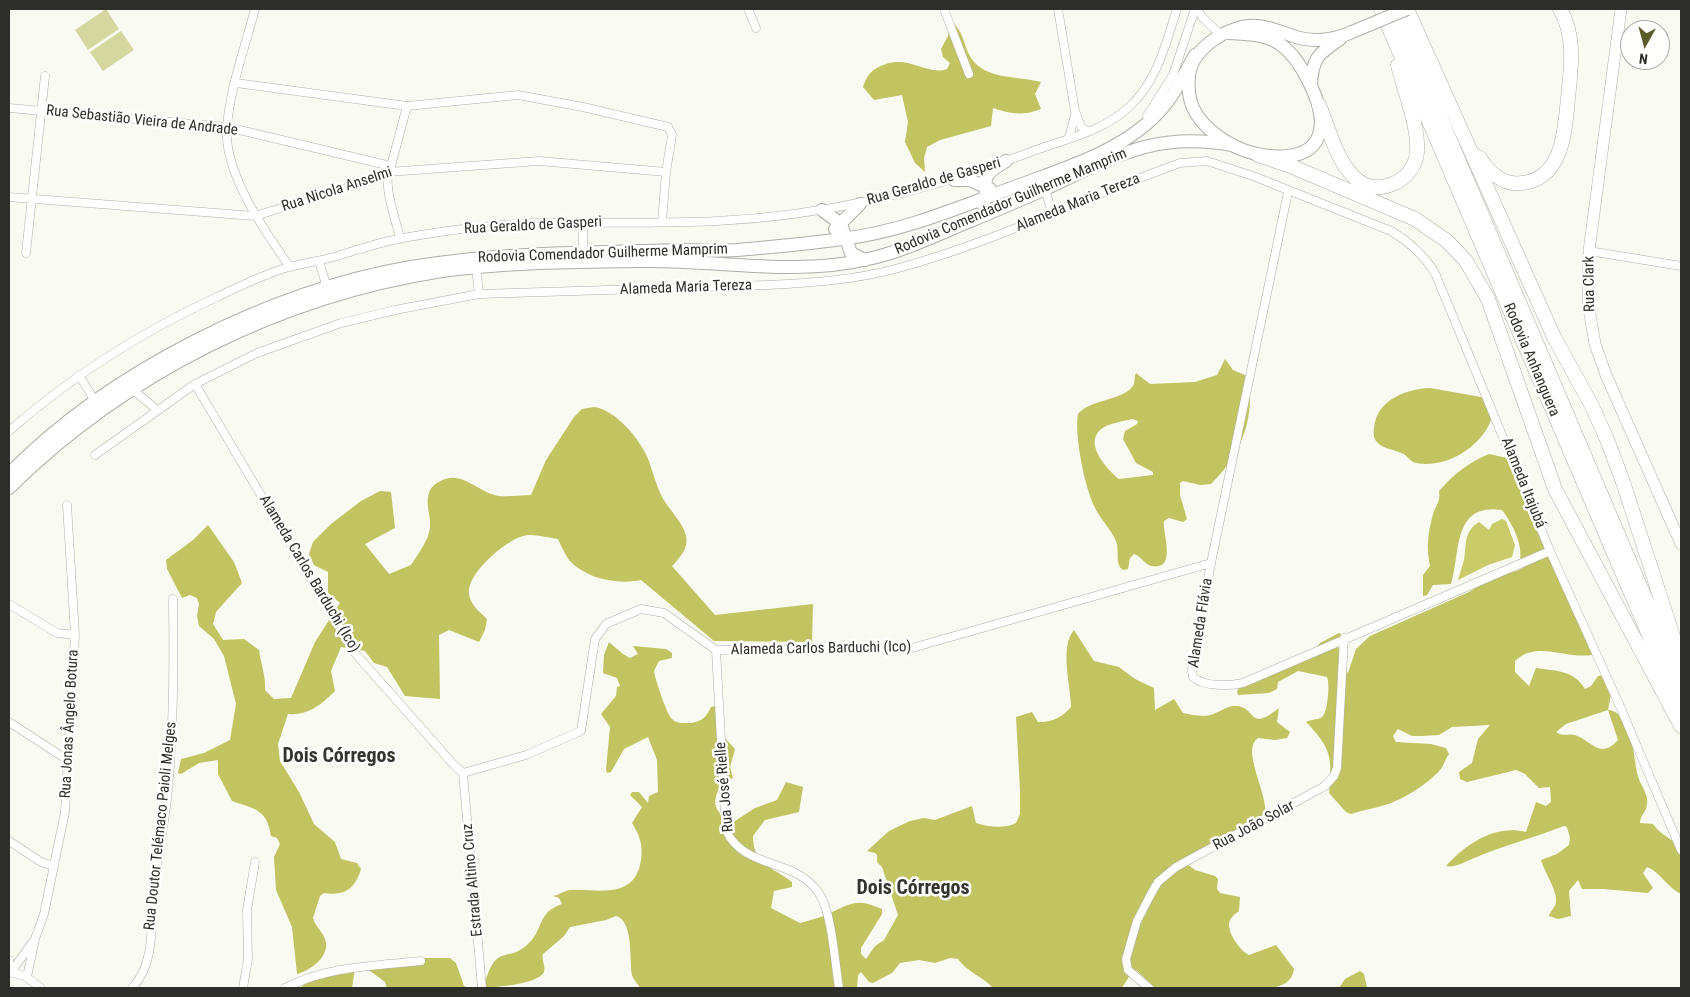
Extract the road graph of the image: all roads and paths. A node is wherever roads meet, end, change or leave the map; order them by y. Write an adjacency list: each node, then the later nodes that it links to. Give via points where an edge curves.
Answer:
1 (255, 9): 18 (street)
2 (748, 9): 12 (street)
3 (944, 9): 16 (street)
4 (1058, 9): 24 (street)
5 (1178, 9): 27 (street, Rua Geraldo de Gasperi, via 1143,93 1120,115)
6 (1196, 9): 13 (street, via 1206,21); 29 (street, via 1166,88 1150,112)
7 (1381, 9): 20 (highway, via 1415,133 1417,154 1412,168 1388,185 1371,186 1356,180 1343,165); 84 (highway, Rodovia Anhanguera)
8 (1394, 9): 83 (highway, Rodovia Anhanguera)
9 (1407, 9): 14 (main road, bridge); 25 (highway)
10 (1560, 9): 25 (highway, via 1569,33 1572,60 1564,136 1552,166 1529,182 1505,181 1485,166)
11 (1621, 9): 52 (street, Rua Clark)
12 (756, 28)
13 (1226, 34): 14 (main road, via 1256,26 1308,40); 15 (main road); 19 (main road, via 1253,34 1281,45 1292,54)
14 (1348, 34): 19 (main road, via 1316,58 1312,66)
15 (1195, 56): 29 (main road, Rodovia Comendador Guilherme Mamprim, via 1168,102 1146,125); 30 (main road, via 1188,85 1191,106 1213,134)
16 (969, 74)
17 (45, 76): 23 (street)
18 (236, 83): 21 (street); 26 (street)
19 (1311, 86): 20 (main road)
20 (1319, 105): 31 (main road, via 1322,128 1309,150 1284,157)
21 (407, 106): 33 (street); 34 (street, via 518,95 668,127 672,135)
22 (9, 108): 23 (street, Rua Sebastião Vieira de Andrade)
23 (41, 111): 26 (street, Rua Sebastião Vieira de Andrade); 40 (street)
24 (1075, 111): 27 (street, via 1081,127); 28 (street)
25 (1459, 124): 82 (highway, via 1554,337 1606,437)
26 (227, 127): 33 (street, Rua Sebastião Vieira de Andrade); 44 (street, via 231,158)
27 (1087, 131): 28 (street, Rua Geraldo de Gasperi)
28 (1069, 137): 32 (street, Rua Geraldo de Gasperi)
29 (1124, 140): 38 (main road, Rodovia Comendador Guilherme Mamprim, via 1052,173 999,192)
30 (1232, 145): 31 (main road); 36 (main road, Rodovia Comendador Guilherme Mamprim, via 1205,140 1164,142 1113,157)
31 (1258, 155): 86 (highway, via 1415,219 1447,241 1466,261 1488,299 1555,489)
32 (1006, 161): 35 (street, Rua Geraldo de Gasperi); 38 (main road, via 991,170)
33 (389, 169): 34 (street, Rua Nicola Anselmi, via 539,161); 44 (street, Rua Nicola Anselmi, via 369,181); 49 (street, via 387,182)
34 (666, 172): 46 (street)
35 (954, 180): 38 (main road, via 970,180); 41 (street, Rua Geraldo de Gasperi)
36 (1045, 190): 43 (street); 45 (main road, Rodovia Comendador Guilherme Mamprim)
37 (1288, 192): 43 (street, Alameda Maria Tereza, via 1253,176 1197,160 1153,173); 75 (street, Alameda Itajubá, via 1391,232 1417,249 1428,261); 76 (street, Alameda Flávia)
38 (985, 193): 45 (main road, via 980,212); 50 (main road, Rodovia Comendador Guilherme Mamprim, via 893,229)
39 (9, 197): 40 (street, Rua Nicola Anselmi)
40 (32, 200): 44 (street, Rua Nicola Anselmi); 53 (street)
41 (860, 204): 42 (street, Rua Geraldo de Gasperi); 48 (main road)
42 (822, 210): 46 (street, Rua Geraldo de Gasperi, via 717,221); 48 (main road)
43 (1052, 213): 61 (street, Alameda Maria Tereza, via 938,256)
44 (254, 216): 59 (street)
45 (972, 220): 55 (main road, Rodovia Comendador Guilherme Mamprim, via 924,242)
46 (662, 222): 47 (street, Rua Geraldo de Gasperi)
47 (583, 223): 49 (street, Rua Geraldo de Gasperi, via 487,226); 54 (street)
48 (841, 224): 50 (main road); 51 (main road)
49 (400, 238): 56 (street, Rua Geraldo de Gasperi)
50 (845, 239): 51 (main road, Rodovia Comendador Guilherme Mamprim); 55 (main road, via 851,253)
51 (821, 242): 54 (main road, Rodovia Comendador Guilherme Mamprim, via 735,250)
52 (1589, 251): 58 (street); 74 (street, Rua Clark, via 1588,303 1595,344 1618,405)
53 (26, 253)
54 (583, 253): 62 (main road, Rodovia Comendador Guilherme Mamprim, via 494,256 408,267)
55 (865, 260): 57 (main road, Rodovia Comendador Guilherme Mamprim)
56 (319, 261): 59 (street, Rua Geraldo de Gasperi); 62 (street)
57 (850, 262): 60 (main road, Rodovia Comendador Guilherme Mamprim, via 798,268 685,261); 61 (street)
58 (1681, 266)
59 (290, 267): 64 (street, Rua Geraldo de Gasperi, via 174,317)
60 (476, 267): 63 (street); 66 (main road, Rodovia Comendador Guilherme Mamprim, via 408,278 318,302 236,333 186,357)
61 (852, 278): 63 (street, Alameda Maria Tereza, via 768,285)
62 (327, 288): 67 (main road, Rodovia Comendador Guilherme Mamprim, via 226,326 178,350)
63 (479, 294): 65 (street, Alameda Maria Tereza, via 341,323 257,353)
64 (79, 375): 67 (street); 69 (street, Rua Geraldo de Gasperi)
65 (195, 384): 68 (street, Alameda Maria Tereza); 88 (street, Alameda Carlos Barduchi (Ico), via 354,652)
66 (132, 389): 68 (street); 72 (main road, Rodovia Comendador Guilherme Mamprim, via 72,432)
67 (95, 402): 71 (main road, Rodovia Comendador Guilherme Mamprim)
68 (156, 409): 70 (street, Alameda Maria Tereza)
69 (9, 431)
70 (95, 455)
71 (9, 474)
72 (9, 488)
73 (67, 505): 79 (street, Rua Jonas Ângelo Botura)
74 (1681, 544)
75 (1550, 551): 80 (street, Alameda Flávia); 90 (street, Alameda Itajubá)
76 (1211, 563): 80 (street, Alameda Flávia, via 1192,670 1196,680 1225,685 1243,683); 81 (street, Alameda Carlos Barduchi (Ico), via 912,648)
77 (173, 599): 99 (street, Rua Doutor Telémaco Paioli Melges, via 174,669 168,790 151,911 148,961)
78 (9, 604): 79 (street, via 57,633)
79 (75, 635): 87 (street, Rua Jonas Ângelo Botura)
80 (1344, 638): 104 (street, Rua João Solar, via 1341,719 1334,776 1326,786 1176,867 1158,882 1137,921 1126,959 1128,970)
81 (716, 650): 88 (street, Alameda Carlos Barduchi (Ico), via 658,611 641,609 614,620 606,624 595,639 581,731 526,755); 103 (street, Rua José Rielle, via 726,830 736,847 746,854 794,872 814,885 825,904)
82 (1681, 661)
83 (1681, 682)
84 (1681, 710)
85 (9, 722): 87 (street)
86 (1681, 726)
87 (66, 759): 92 (street, Rua Jonas Ângelo Botura, via 65,812)
88 (463, 773): 102 (street, Estrada Altino Cruz)
89 (9, 841): 92 (street)
90 (1681, 850)
91 (255, 862): 100 (street)
92 (54, 866): 93 (street, Rua Jonas Ângelo Botura, via 44,914)
93 (34, 939): 96 (street, Rua Jonas Ângelo Botura); 97 (street, Rua Jonas Ângelo Botura)
94 (9, 960): 96 (street)
95 (421, 961): 101 (street, via 331,971)
96 (10, 972): 97 (street)
97 (27, 977): 98 (street)
98 (41, 988)
99 (132, 988)
100 (243, 988)
101 (285, 988)
102 (482, 988)
103 (839, 988)
104 (1149, 988)

